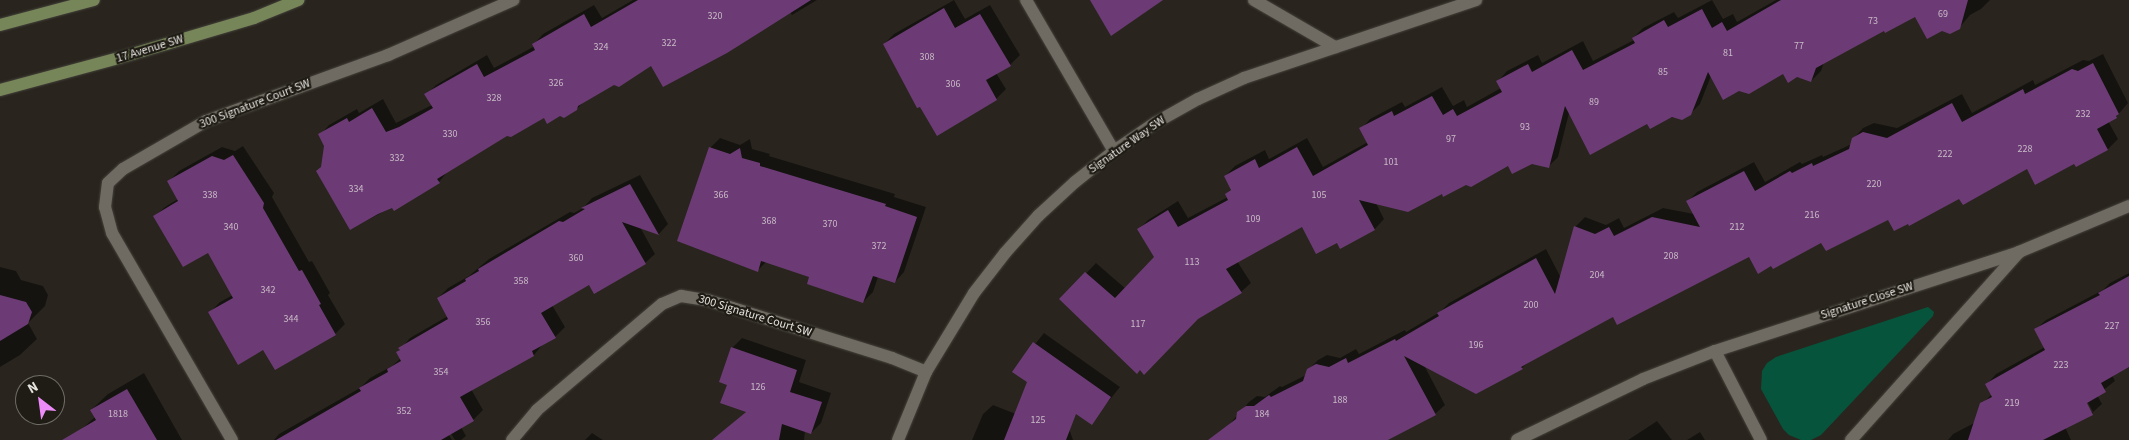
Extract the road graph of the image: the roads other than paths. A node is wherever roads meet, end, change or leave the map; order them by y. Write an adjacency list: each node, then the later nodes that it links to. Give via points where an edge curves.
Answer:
1 (94, 0): 7 (main road)
2 (298, 0): 9 (main road, 17 Avenue SW, via 254,18)
3 (513, 0): 15 (street, 300 Signature Court SW, via 388,55 206,121 124,169 108,183 105,207 112,233)
4 (1026, 0): 10 (street)
5 (1254, 0): 8 (street)
6 (1476, 0): 8 (street, Signature Way SW)
7 (0, 25)
8 (1335, 47): 10 (street, Signature Way SW, via 1244,78 1198,99)
9 (0, 90)
10 (1114, 151): 14 (street, Signature Way SW, via 1038,216 1005,253 974,293)
11 (2129, 206): 12 (street, Signature Close SW)
12 (2019, 252): 13 (street, Signature Close SW); 20 (street, Signature Close SW)
13 (1715, 351): 18 (street, Signature Close SW, via 1642,379); 19 (street)
14 (926, 372): 16 (street, 300 Signature Court SW, via 892,358 707,300 681,296 662,304 537,410); 17 (street, Signature Way SW)
15 (232, 440)
16 (512, 440)
17 (898, 440)
18 (1517, 440)
19 (1761, 440)
20 (1851, 440)

